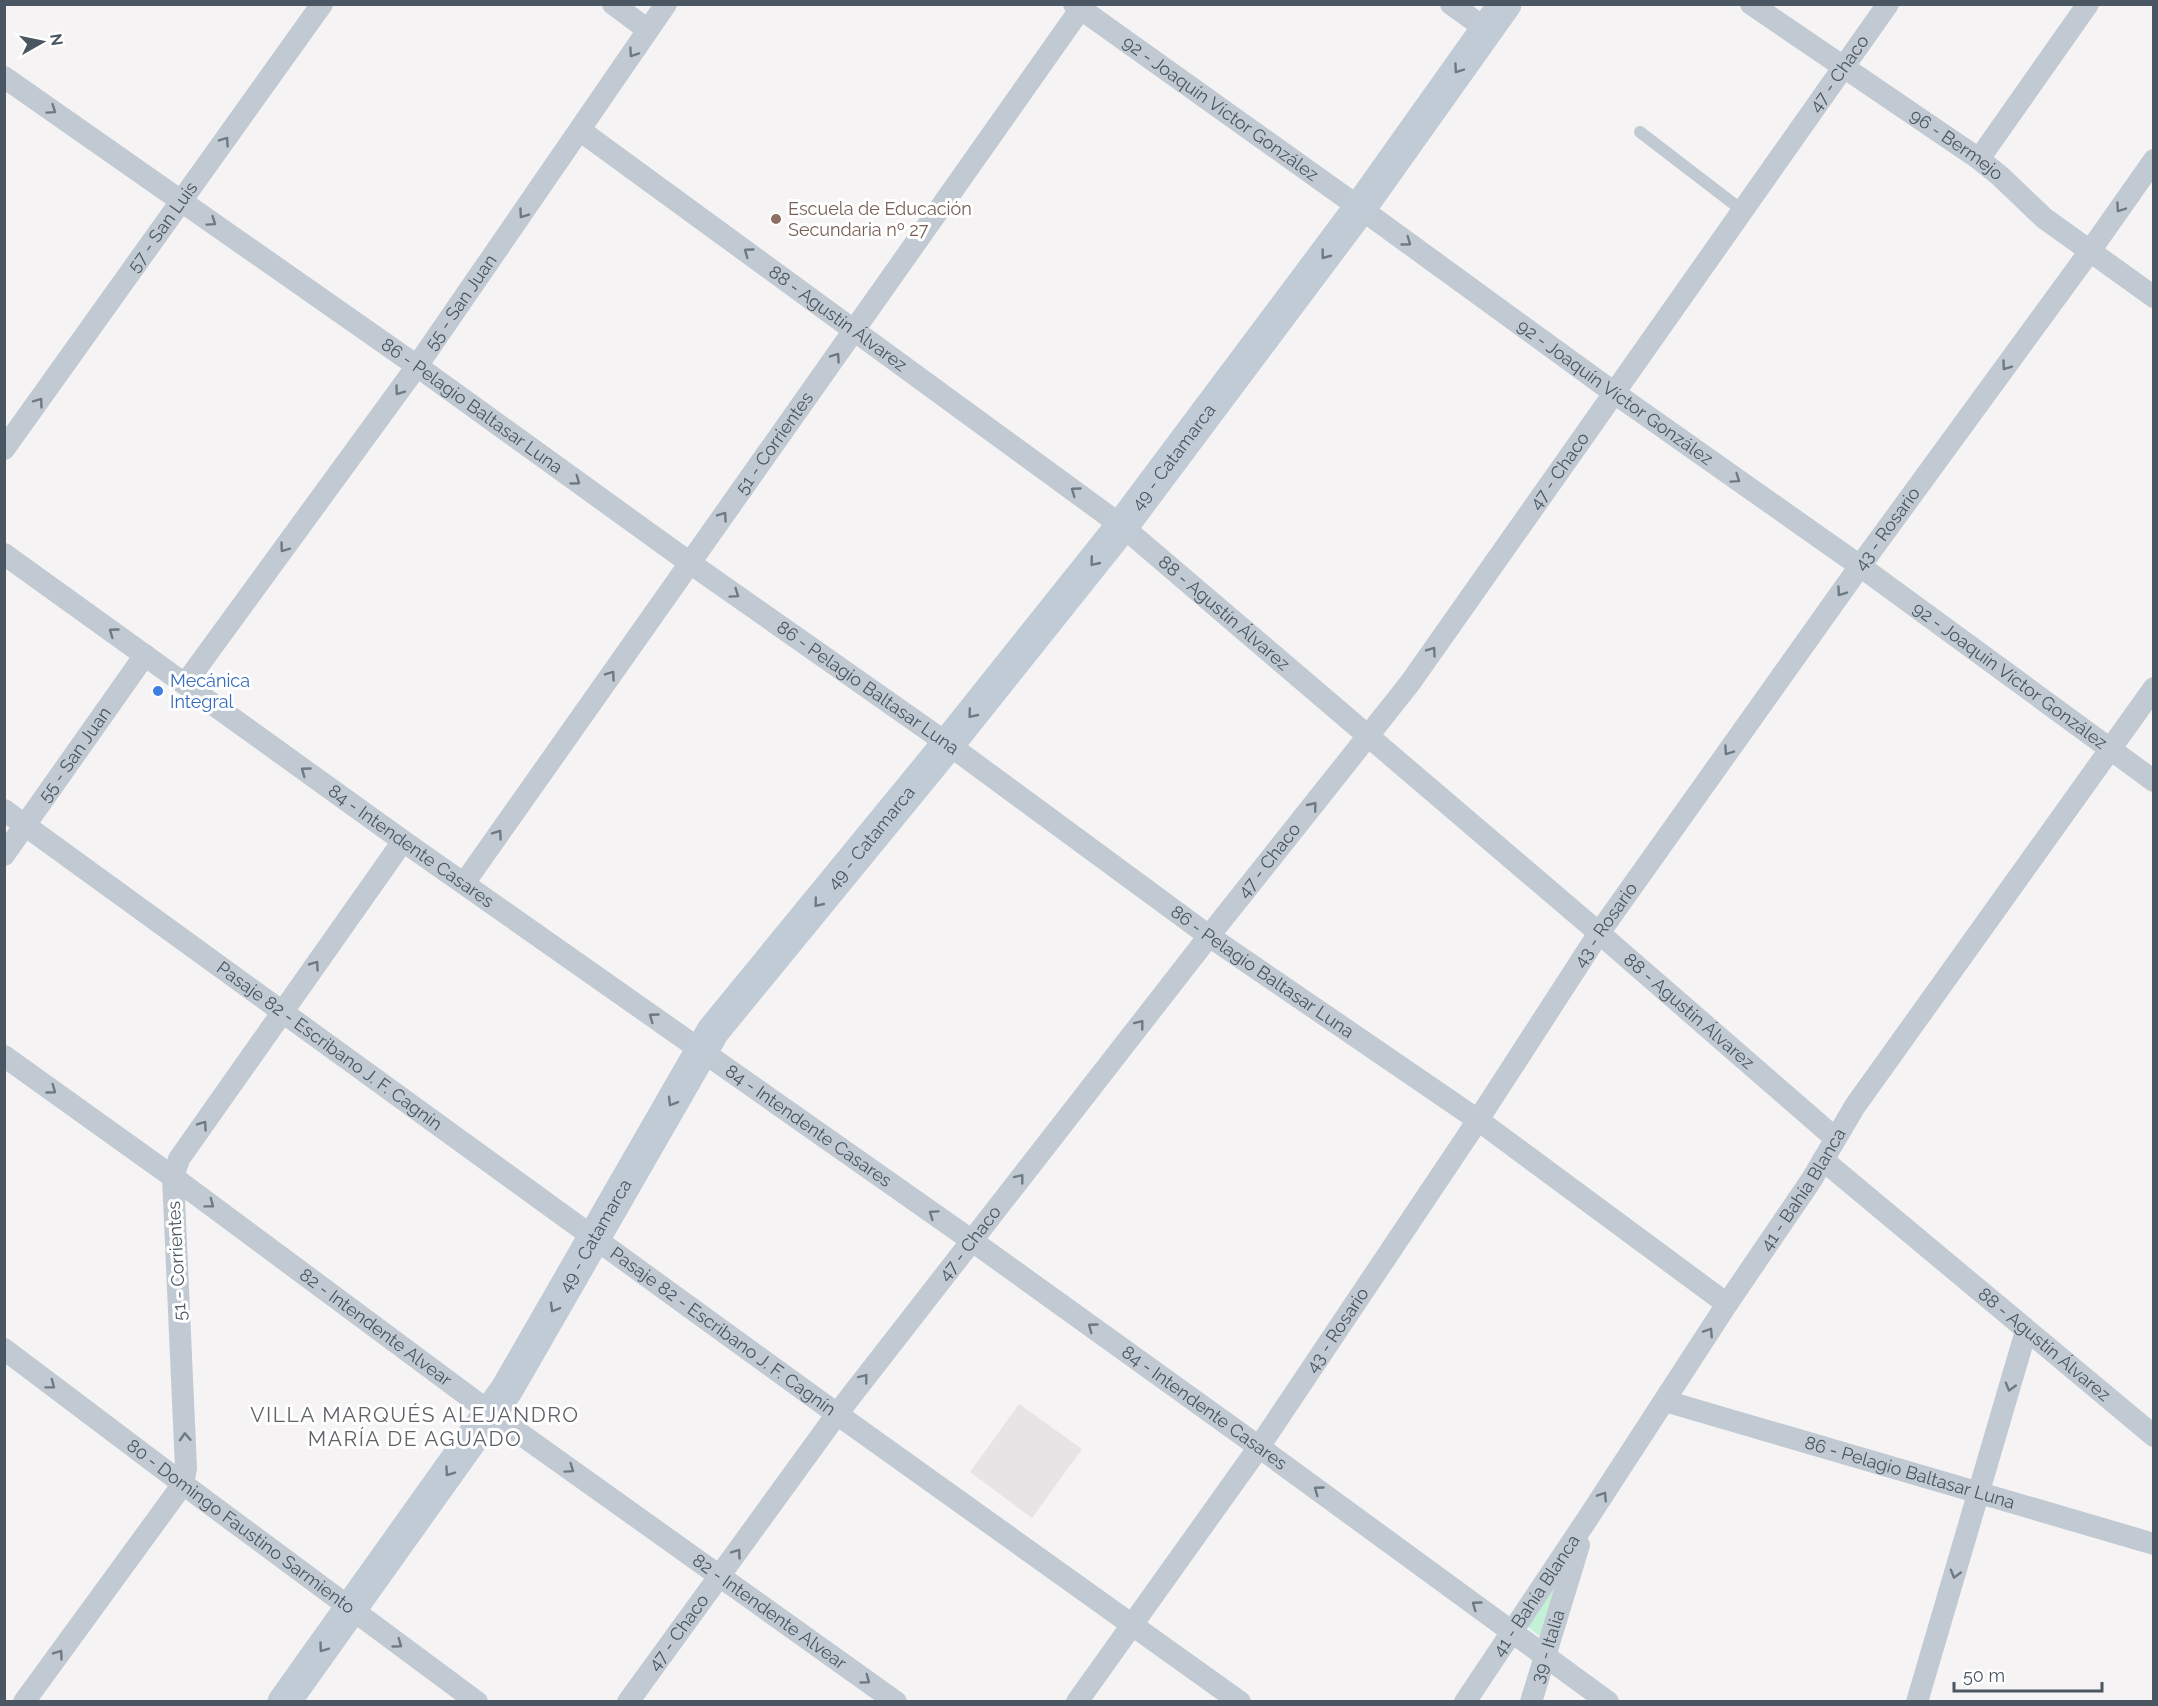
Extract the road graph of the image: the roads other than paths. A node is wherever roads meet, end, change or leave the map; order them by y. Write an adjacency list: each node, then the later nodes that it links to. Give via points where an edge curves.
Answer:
1 (322, 4): 17 (street, 57 - San Luis, one-way to 1)
2 (613, 4): 10 (street)
3 (666, 4): 10 (street, 55 - San Juan)
4 (1451, 4): 9 (street)
5 (1751, 4): 11 (street, 96 - Bermejo)
6 (1888, 4): 11 (street, 47 - Chaco)
7 (2088, 4): 15 (street)
8 (1080, 6): 18 (street, 92 - Joaquín Víctor González); 22 (street, 51 - Corrientes)
9 (1496, 17): 18 (street, 49 - Catamarca, one-way to 18)
10 (648, 30): 13 (street, 55 - San Juan, one-way to 13)
11 (1844, 68): 15 (street, 96 - Bermejo); 19 (street, 47 - Chaco)
12 (4, 76): 17 (street, 86 - Pelagio Baltasar Luna, one-way to 17)
13 (581, 131): 22 (street, 88 - Agustín Álvarez, one-way to 13); 23 (street, 55 - San Juan, one-way to 23)
14 (1640, 132): 19 (lane)
15 (1979, 159): 20 (street, 96 - Bermejo, via 2044,218)
16 (2154, 160): 20 (street, 43 - Rosario, one-way to 20)
17 (182, 202): 23 (street, 86 - Pelagio Baltasar Luna, one-way to 23); 25 (street, 57 - San Luis, one-way to 17)
18 (1360, 208): 24 (street, 92 - Joaquín Víctor González, one-way to 24); 26 (street, 49 - Catamarca, one-way to 26)
19 (1743, 211): 24 (street, 47 - Chaco)
20 (2090, 251): 21 (street, 96 - Bermejo); 29 (street, 43 - Rosario, one-way to 29)
21 (2154, 297)
22 (855, 330): 26 (street, 88 - Agustín Álvarez, one-way to 22); 28 (street, 51 - Corrientes, one-way to 22)
23 (417, 366): 28 (street, 86 - Pelagio Baltasar Luna, one-way to 28); 31 (street, 55 - San Juan, one-way to 31)
24 (1613, 392): 29 (street, 92 - Joaquín Víctor González, one-way to 29); 33 (street, 47 - Chaco, one-way to 24, via 1410,683)
25 (4, 449)
26 (1122, 526): 33 (street, 88 - Agustín Álvarez); 34 (street, 49 - Catamarca, one-way to 34)
27 (4, 554): 30 (street, 84 - Intendente Casares, one-way to 27)
28 (690, 563): 34 (street, 86 - Pelagio Baltasar Luna, one-way to 34); 41 (street, 51 - Corrientes, one-way to 28)
29 (1860, 566): 35 (street, 92 - Joaquín Víctor González); 42 (street, 43 - Rosario, one-way to 42)
30 (145, 655): 31 (street, 84 - Intendente Casares); 38 (street, 55 - San Juan)
31 (185, 684): 39 (street, 84 - Intendente Casares, one-way to 31)
32 (2154, 688): 35 (street, 41 - Bahía Blanca)
33 (1368, 736): 42 (street, 88 - Agustín Álvarez); 43 (street, 47 - Chaco, one-way to 33)
34 (948, 744): 43 (street, 86 - Pelagio Baltasar Luna); 45 (street, 49 - Catamarca, one-way to 45)
35 (2109, 749): 36 (street, 92 - Joaquín Víctor González); 48 (street, 41 - Bahía Blanca)
36 (2154, 781)
37 (4, 810): 38 (street, Pasaje 82 - Escribano J. F. Cagnín)
38 (26, 825): 40 (street, 55 - San Juan); 44 (street, Pasaje 82 - Escribano J. F. Cagnín)
39 (403, 841): 41 (street, 84 - Intendente Casares); 44 (street, 51 - Corrientes, one-way to 39)
40 (4, 855)
41 (465, 882): 45 (street, 84 - Intendente Casares, one-way to 41)
42 (1599, 933): 47 (street, 43 - Rosario); 48 (street, 88 - Agustín Álvarez)
43 (1209, 936): 47 (street, 86 - Pelagio Baltasar Luna); 52 (street, 47 - Chaco, one-way to 43)
44 (282, 1011): 50 (street, 51 - Corrientes, one-way to 44, via 179,1160); 51 (street, Pasaje 82 - Escribano J. F. Cagnín)
45 (700, 1051): 51 (street, 49 - Catamarca, one-way to 51); 52 (street, 84 - Intendente Casares, one-way to 45)
46 (4, 1056): 50 (street, 82 - Intendente Alvear, one-way to 50)
47 (1478, 1120): 53 (street, 86 - Pelagio Baltasar Luna); 60 (street, 43 - Rosario)
48 (1835, 1138): 49 (street, 41 - Bahía Blanca)
49 (1823, 1160): 53 (street, 41 - Bahía Blanca); 54 (street, 88 - Agustín Álvarez)
50 (173, 1177): 57 (street, 82 - Intendente Alvear, one-way to 57); 61 (street, 51 - Corrientes, one-way to 50, via 186,1468)
51 (595, 1237): 57 (street, 49 - Catamarca, one-way to 57); 58 (street, Pasaje 82 - Escribano J. F. Cagnín)
52 (971, 1240): 58 (street, 47 - Chaco, one-way to 52); 60 (street, 84 - Intendente Casares, one-way to 52)
53 (1727, 1304): 56 (street, 41 - Bahía Blanca, one-way to 53)
54 (2026, 1331): 59 (street, 88 - Agustín Álvarez); 62 (street, one-way to 62)
55 (4, 1349): 61 (street, 80 - Domingo Faustino Sarmiento, one-way to 61)
56 (1665, 1401): 62 (street, 86 - Pelagio Baltasar Luna); 63 (street, 41 - Bahía Blanca, one-way to 56)
57 (491, 1413): 65 (street, 82 - Intendente Alvear, one-way to 65); 66 (street, 49 - Catamarca, one-way to 66)
58 (837, 1414): 65 (street, 47 - Chaco, one-way to 58); 67 (street, Pasaje 82 - Escribano J. F. Cagnín)
59 (2154, 1436)
60 (1259, 1447): 67 (street, 43 - Rosario); 68 (street, 84 - Intendente Casares, one-way to 60)
61 (183, 1484): 66 (street, 80 - Domingo Faustino Sarmiento); 70 (street, one-way to 61)
62 (1979, 1492): 64 (street, 86 - Pelagio Baltasar Luna); 80 (street, one-way to 80)
63 (1586, 1521): 68 (street, 41 - Bahía Blanca); 69 (street, 39 - Italia)
64 (2154, 1544)
65 (721, 1575): 73 (street, 47 - Chaco); 74 (street, 82 - Intendente Alvear, one-way to 74)
66 (351, 1610): 71 (street, 49 - Catamarca, one-way to 71); 72 (street, 80 - Domingo Faustino Sarmiento, one-way to 72)
67 (1133, 1625): 75 (street, 43 - Rosario); 76 (street, Pasaje 82 - Escribano J. F. Cagnín)
68 (1511, 1631): 69 (street, 84 - Intendente Casares); 77 (street, 41 - Bahía Blanca)
69 (1544, 1655): 78 (street, 39 - Italia); 79 (street, 84 - Intendente Casares)
70 (24, 1701)
71 (284, 1701)
72 (477, 1701)
73 (628, 1701)
74 (896, 1701)
75 (1077, 1701)
76 (1240, 1701)
77 (1465, 1701)
78 (1531, 1701)
79 (1608, 1701)
80 (1917, 1701)

